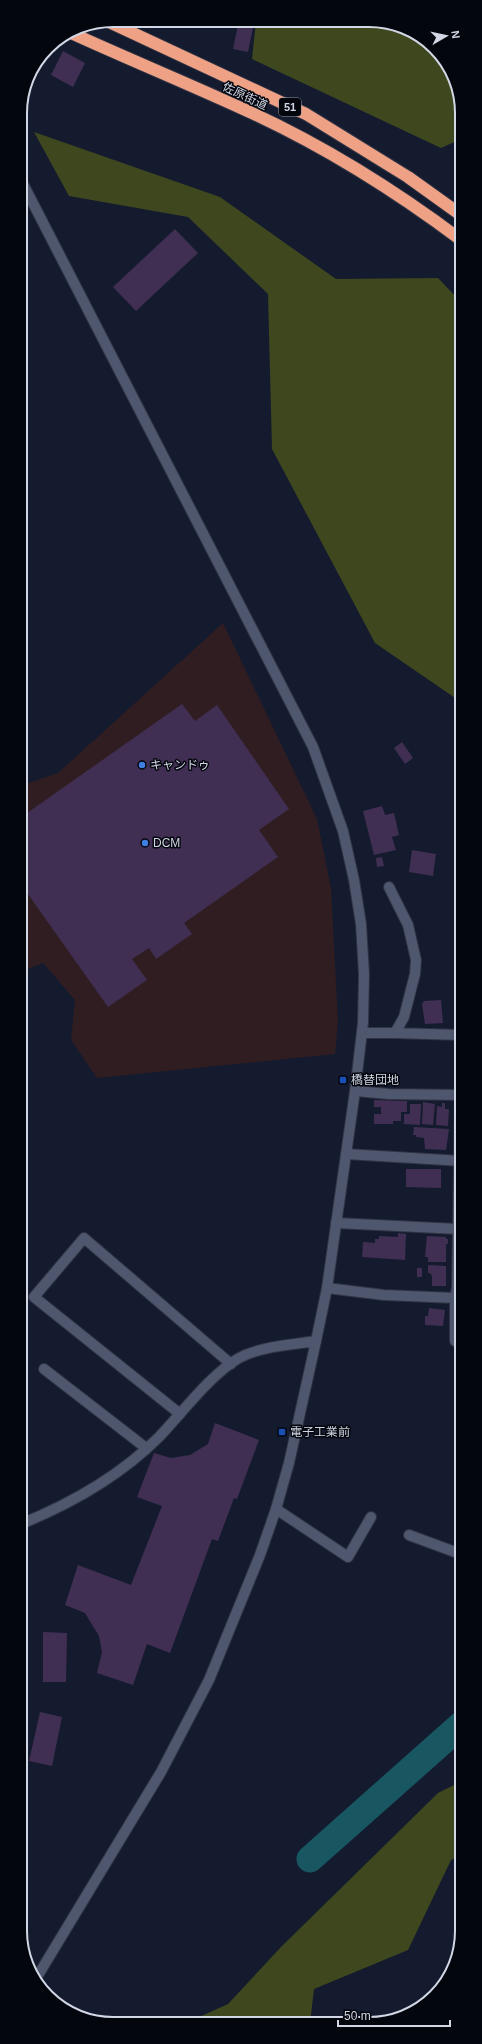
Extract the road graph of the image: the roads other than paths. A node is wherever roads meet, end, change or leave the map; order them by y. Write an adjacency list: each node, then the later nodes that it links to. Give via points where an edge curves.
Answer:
1 (121, 27): 4 (highway, 佐原街道 / 51, via 306,114 408,177)
2 (77, 35): 5 (highway, 佐原街道 / 51, via 242,108 309,142 398,195)
3 (27, 192): 7 (street, via 312,748 328,787 344,831 360,916 364,974)
4 (455, 210)
5 (455, 236)
6 (389, 887): 8 (street, via 408,925 416,960 404,1017)
7 (362, 1033): 8 (street); 10 (street)
8 (395, 1033): 9 (street)
9 (455, 1035)
10 (355, 1091): 11 (street); 12 (street)
11 (455, 1095)
12 (346, 1154): 13 (street); 14 (street)
13 (455, 1161)
14 (336, 1223): 15 (street); 16 (street)
15 (455, 1226)
16 (327, 1288): 17 (street, via 384,1295); 18 (street)
17 (455, 1291)
18 (316, 1341): 19 (street, via 261,1350); 23 (street)
19 (231, 1364): 21 (street, via 223,1369); 21 (street, via 84,1238 34,1297)
20 (44, 1369): 22 (street)
21 (180, 1414): 22 (street)
22 (146, 1448): 25 (street, via 124,1468 72,1500)
23 (276, 1509): 24 (street, via 348,1557); 28 (street, via 209,1680 161,1772)
24 (371, 1517)
25 (27, 1522)
26 (409, 1535): 27 (street)
27 (455, 1552)
28 (38, 1975)

